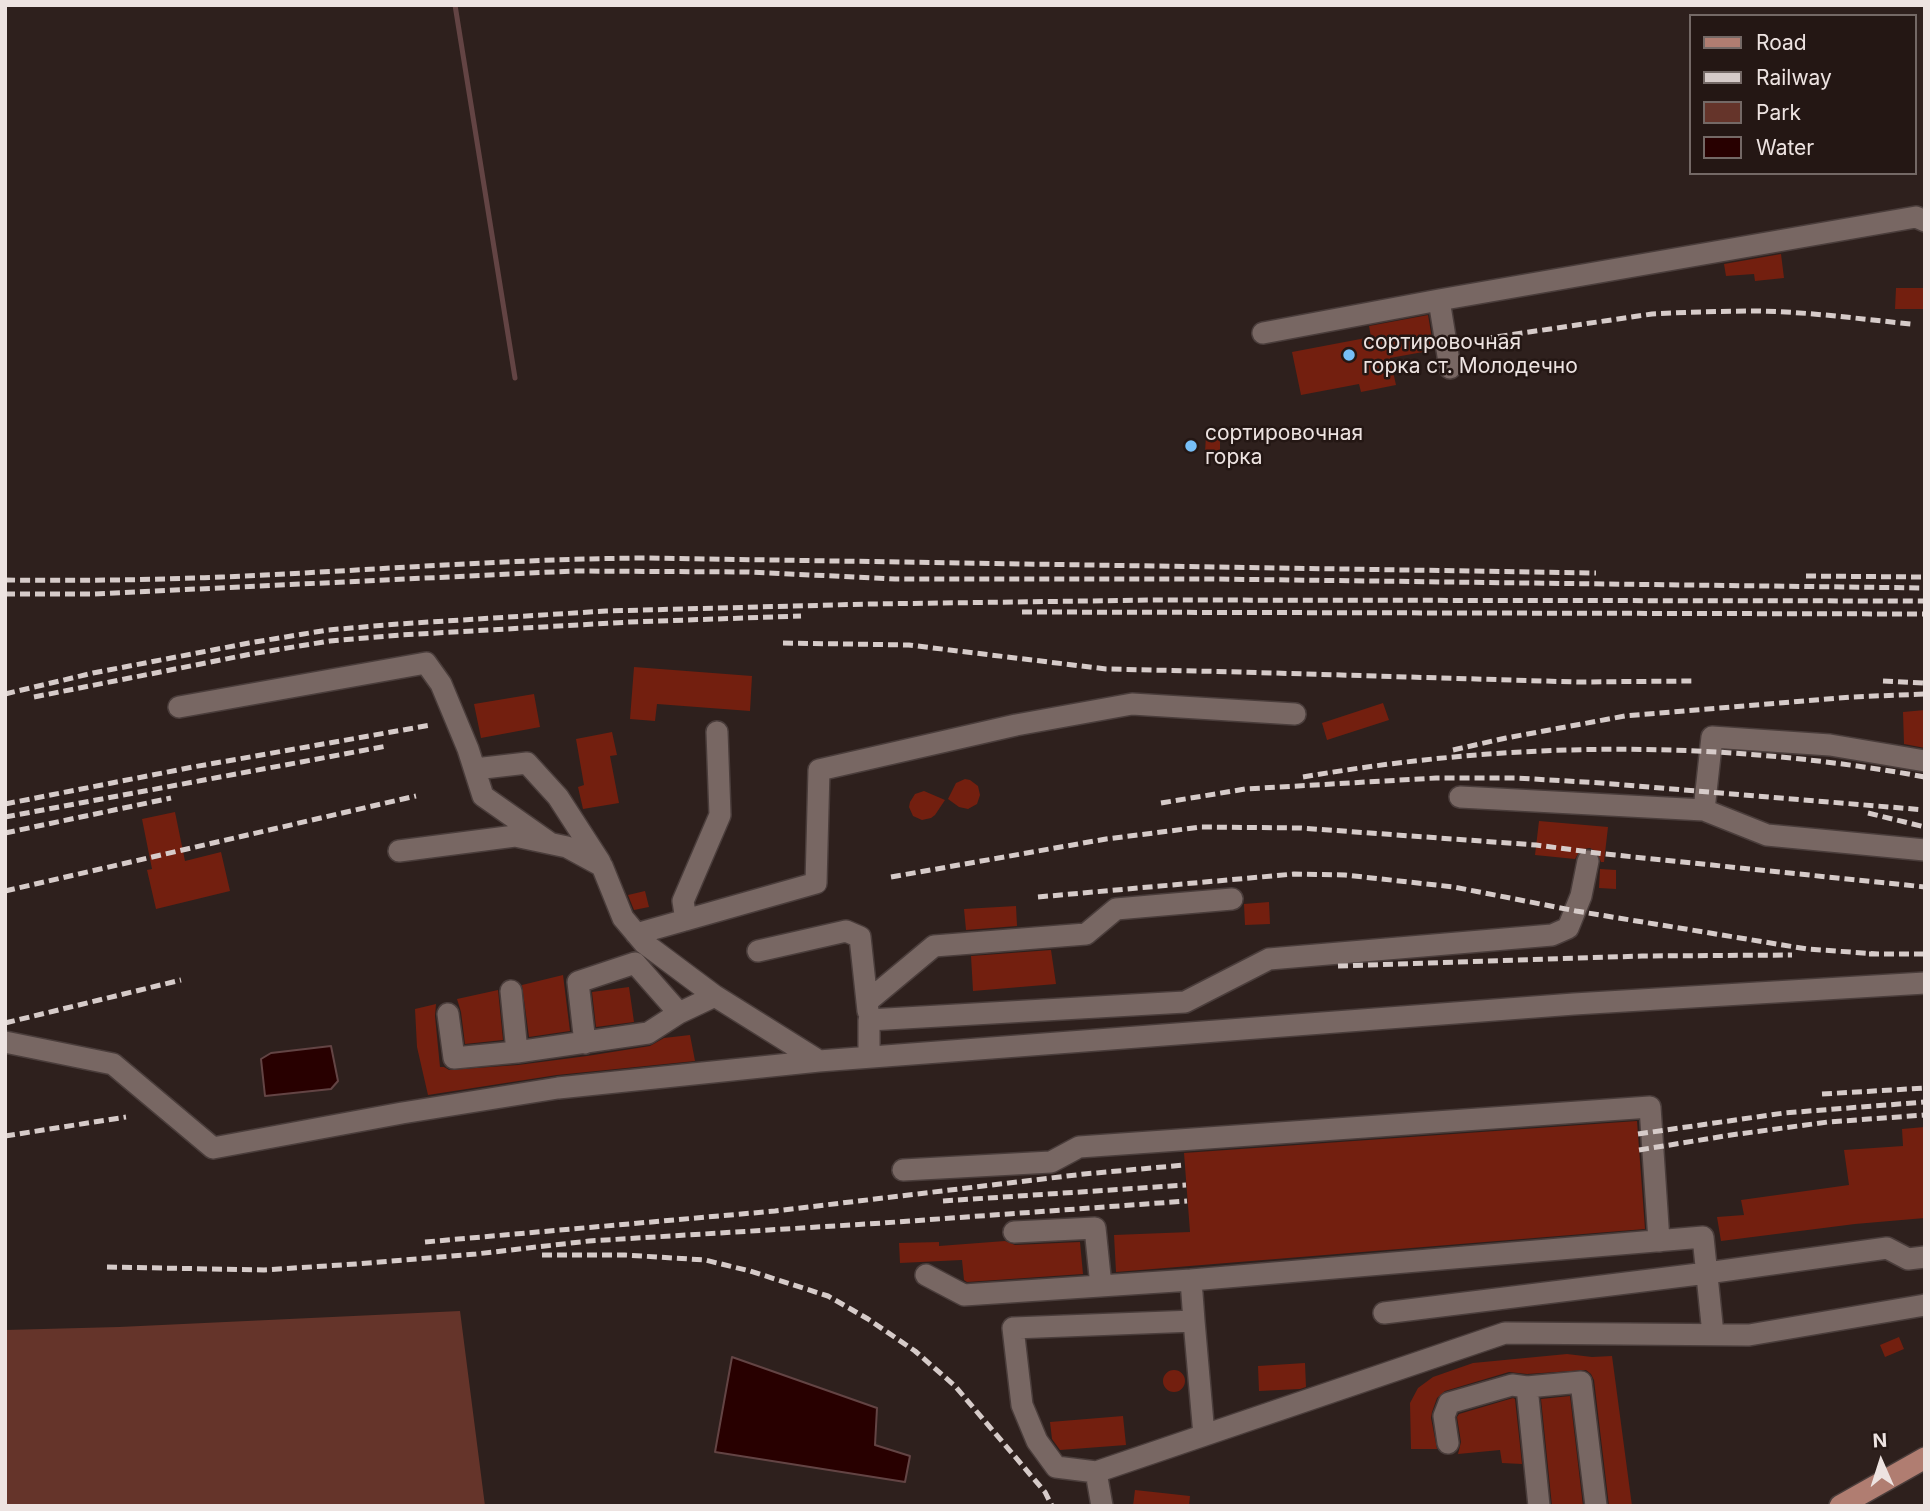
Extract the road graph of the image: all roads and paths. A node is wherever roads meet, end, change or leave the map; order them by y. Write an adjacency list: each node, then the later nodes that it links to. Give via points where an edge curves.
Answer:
1 (1925, 221): 2 (lane, via 1916,217)
2 (1439, 300): 3 (lane); 4 (lane)
3 (1263, 333)
4 (1450, 368)
5 (179, 708): 9 (lane, via 426,663 441,684)
6 (1295, 714): 18 (lane, via 1132,704 819,769 816,883)
7 (717, 732): 18 (lane, via 720,815 683,901)
8 (1925, 761): 11 (lane, via 1830,745 1712,737)
9 (475, 769): 12 (lane, via 483,796); 16 (lane, via 527,763 558,797)
10 (1460, 797): 11 (lane)
11 (1704, 810): 13 (lane, via 1767,835)
12 (550, 843): 14 (lane, via 515,836); 16 (lane)
13 (1925, 850)
14 (398, 851)
15 (1588, 861): 24 (lane, via 1581,897 1568,928 1552,935 1269,958 1185,1002)
16 (602, 866): 19 (lane, via 623,918)
17 (1232, 899): 24 (lane, via 1116,909 1086,934 934,946)
18 (686, 920): 19 (lane)
19 (636, 934): 23 (lane)
20 (758, 951): 24 (lane, via 846,931 860,937)
21 (1925, 983): 30 (lane, via 1574,1004)
22 (511, 991): 29 (lane)
23 (715, 996): 25 (lane); 31 (lane)
24 (868, 1011): 30 (lane)
25 (679, 1013): 28 (lane, via 649,1033); 28 (lane, via 635,963 578,982)
26 (448, 1014): 29 (lane, via 454,1058)
27 (5, 1042): 31 (lane, via 113,1064 213,1148 558,1088)
28 (584, 1043): 29 (lane)
29 (517, 1052)
30 (869, 1057): 31 (lane)
31 (818, 1061)
32 (902, 1170): 34 (lane, via 1052,1162 1079,1147 1650,1107)
33 (1014, 1232): 39 (lane, via 1096,1228)
34 (1658, 1241): 36 (lane, via 1703,1237); 38 (lane)
35 (1925, 1257): 36 (lane, via 1908,1259 1887,1248)
36 (1707, 1273): 41 (lane); 43 (lane)
37 (926, 1275): 39 (lane, via 964,1295)
38 (1191, 1280): 39 (lane); 42 (lane)
39 (1101, 1286)
40 (1925, 1305): 43 (lane, via 1749,1335)
41 (1384, 1313)
42 (1194, 1321): 45 (lane); 48 (lane, via 1013,1328 1022,1405 1037,1441 1056,1466)
43 (1713, 1335): 45 (lane, via 1505,1333)
44 (1527, 1387): 46 (lane, via 1512,1385 1449,1403 1444,1416); 50 (lane); 51 (lane, via 1581,1382)
45 (1204, 1435): 48 (lane)
46 (1448, 1443)
47 (1925, 1458): 52 (main road)
48 (1096, 1472): 49 (lane)
49 (1102, 1506)
50 (1539, 1506)
51 (1596, 1506)
52 (1840, 1506)

